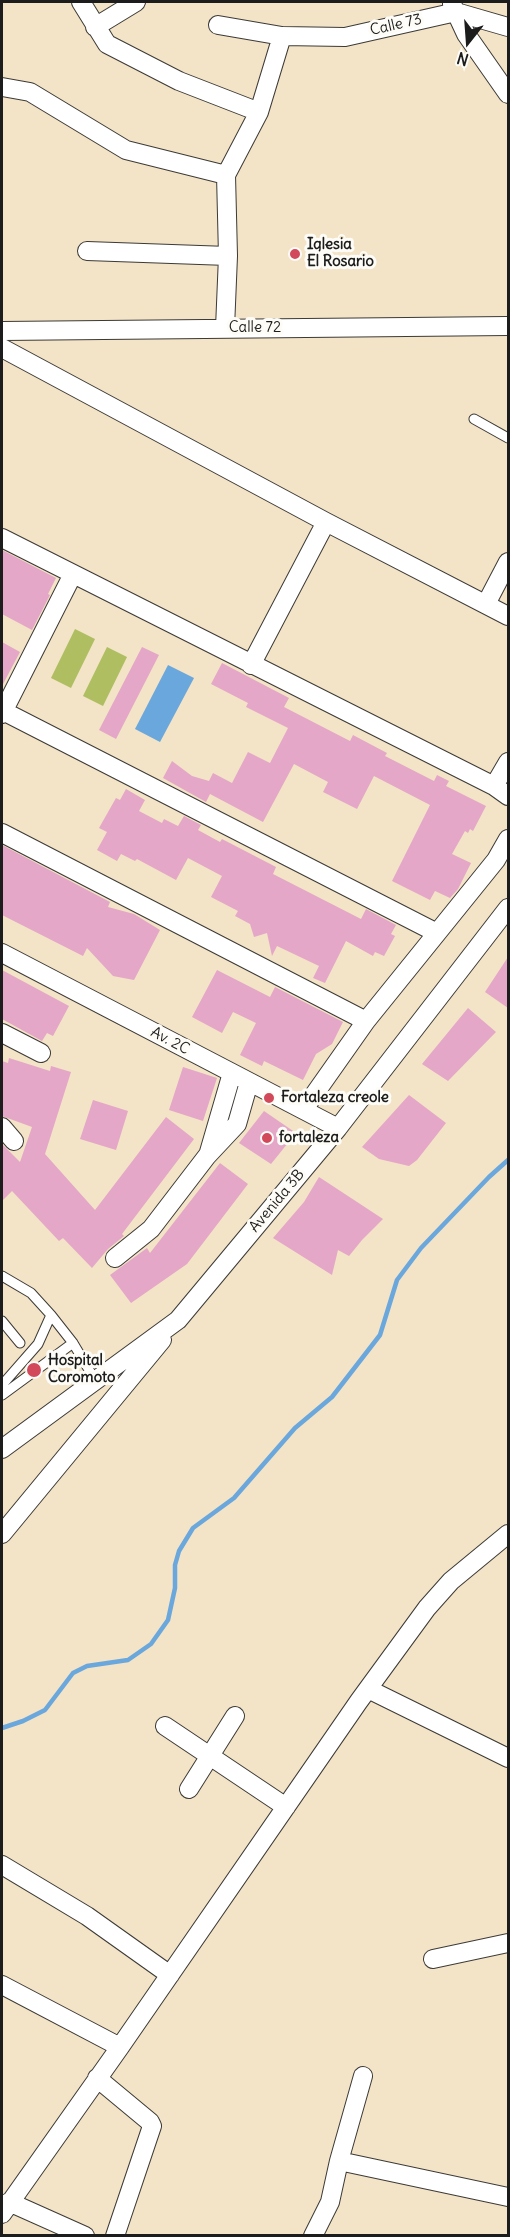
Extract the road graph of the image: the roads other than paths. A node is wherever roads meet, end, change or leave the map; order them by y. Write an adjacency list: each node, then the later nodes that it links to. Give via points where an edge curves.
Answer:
1 (81, 2): 5 (street)
2 (136, 2): 5 (street)
3 (453, 7): 6 (street, Calle 73); 7 (street, Calle 73, via 345,37); 9 (street, via 466,34)
4 (218, 25): 7 (street, Calle 73)
5 (95, 27): 10 (street, via 107,44 179,81)
6 (508, 27)
7 (282, 36): 10 (street)
8 (2, 87): 11 (street, via 30,92 126,150)
9 (508, 94)
10 (259, 112): 11 (street)
11 (226, 175): 13 (street)
12 (87, 251): 13 (street)
13 (228, 256): 15 (street)
14 (508, 326): 15 (street, Calle 72)
15 (225, 328): 16 (street, Calle 72)
16 (2, 331)
17 (2, 348): 20 (street)
18 (474, 419): 19 (lane)
19 (508, 438)
20 (326, 522): 24 (street); 26 (street)
21 (2, 538): 23 (street)
22 (508, 562): 24 (street)
23 (73, 574): 26 (street); 27 (street)
24 (486, 604): 25 (street)
25 (508, 616)
26 (251, 665): 29 (street)
27 (2, 713): 33 (street)
28 (508, 762): 29 (street)
29 (501, 791)
30 (2, 833): 35 (street)
31 (508, 839): 33 (street, via 496,860)
32 (508, 908): 42 (street, Avenida 3B)
33 (437, 933): 35 (street)
34 (2, 953): 38 (street, Av. 2C)
35 (366, 1021): 40 (street)
36 (2, 1033): 37 (street)
37 (40, 1053)
38 (232, 1073): 39 (street, Av. 2C); 44 (street)
39 (249, 1082): 40 (street, Av. 2C); 44 (street, via 237,1124)
40 (303, 1109): 42 (street, Av. 2C)
41 (2, 1126): 43 (street)
42 (338, 1128): 48 (street, Avenida 3B)
43 (14, 1141)
44 (207, 1156): 45 (street, via 151,1229)
45 (115, 1258)
46 (2, 1276): 47 (lane, via 31,1293)
47 (51, 1315): 51 (lane); 53 (lane, via 38,1344)
48 (178, 1320): 52 (street, Avenida 3B); 56 (street)
49 (2, 1321): 50 (lane)
50 (20, 1343)
51 (73, 1343): 52 (lane); 54 (lane)
52 (95, 1380): 55 (street, Avenida 3B)
53 (2, 1385)
54 (2, 1395)
55 (2, 1449)
56 (2, 1534)
57 (508, 1534): 58 (street, via 451,1581)
58 (368, 1689): 62 (street); 64 (street)
59 (235, 1716): 61 (street)
60 (165, 1726): 61 (street)
61 (210, 1755): 63 (street); 64 (street)
62 (508, 1758)
63 (189, 1789)
64 (286, 1807): 68 (street)
65 (2, 1865): 68 (street, via 87,1916)
66 (508, 1943): 67 (street)
67 (433, 1959)
68 (170, 1975): 70 (street)
69 (2, 1985): 70 (street)
70 (120, 2047): 72 (street)
71 (363, 2076): 73 (street)
72 (97, 2078): 75 (street); 77 (street, via 152,2126)
73 (339, 2161): 74 (street); 78 (street, via 330,2202)
74 (508, 2197)
75 (5, 2208): 76 (street)
76 (85, 2235)
77 (115, 2235)
78 (313, 2235)

